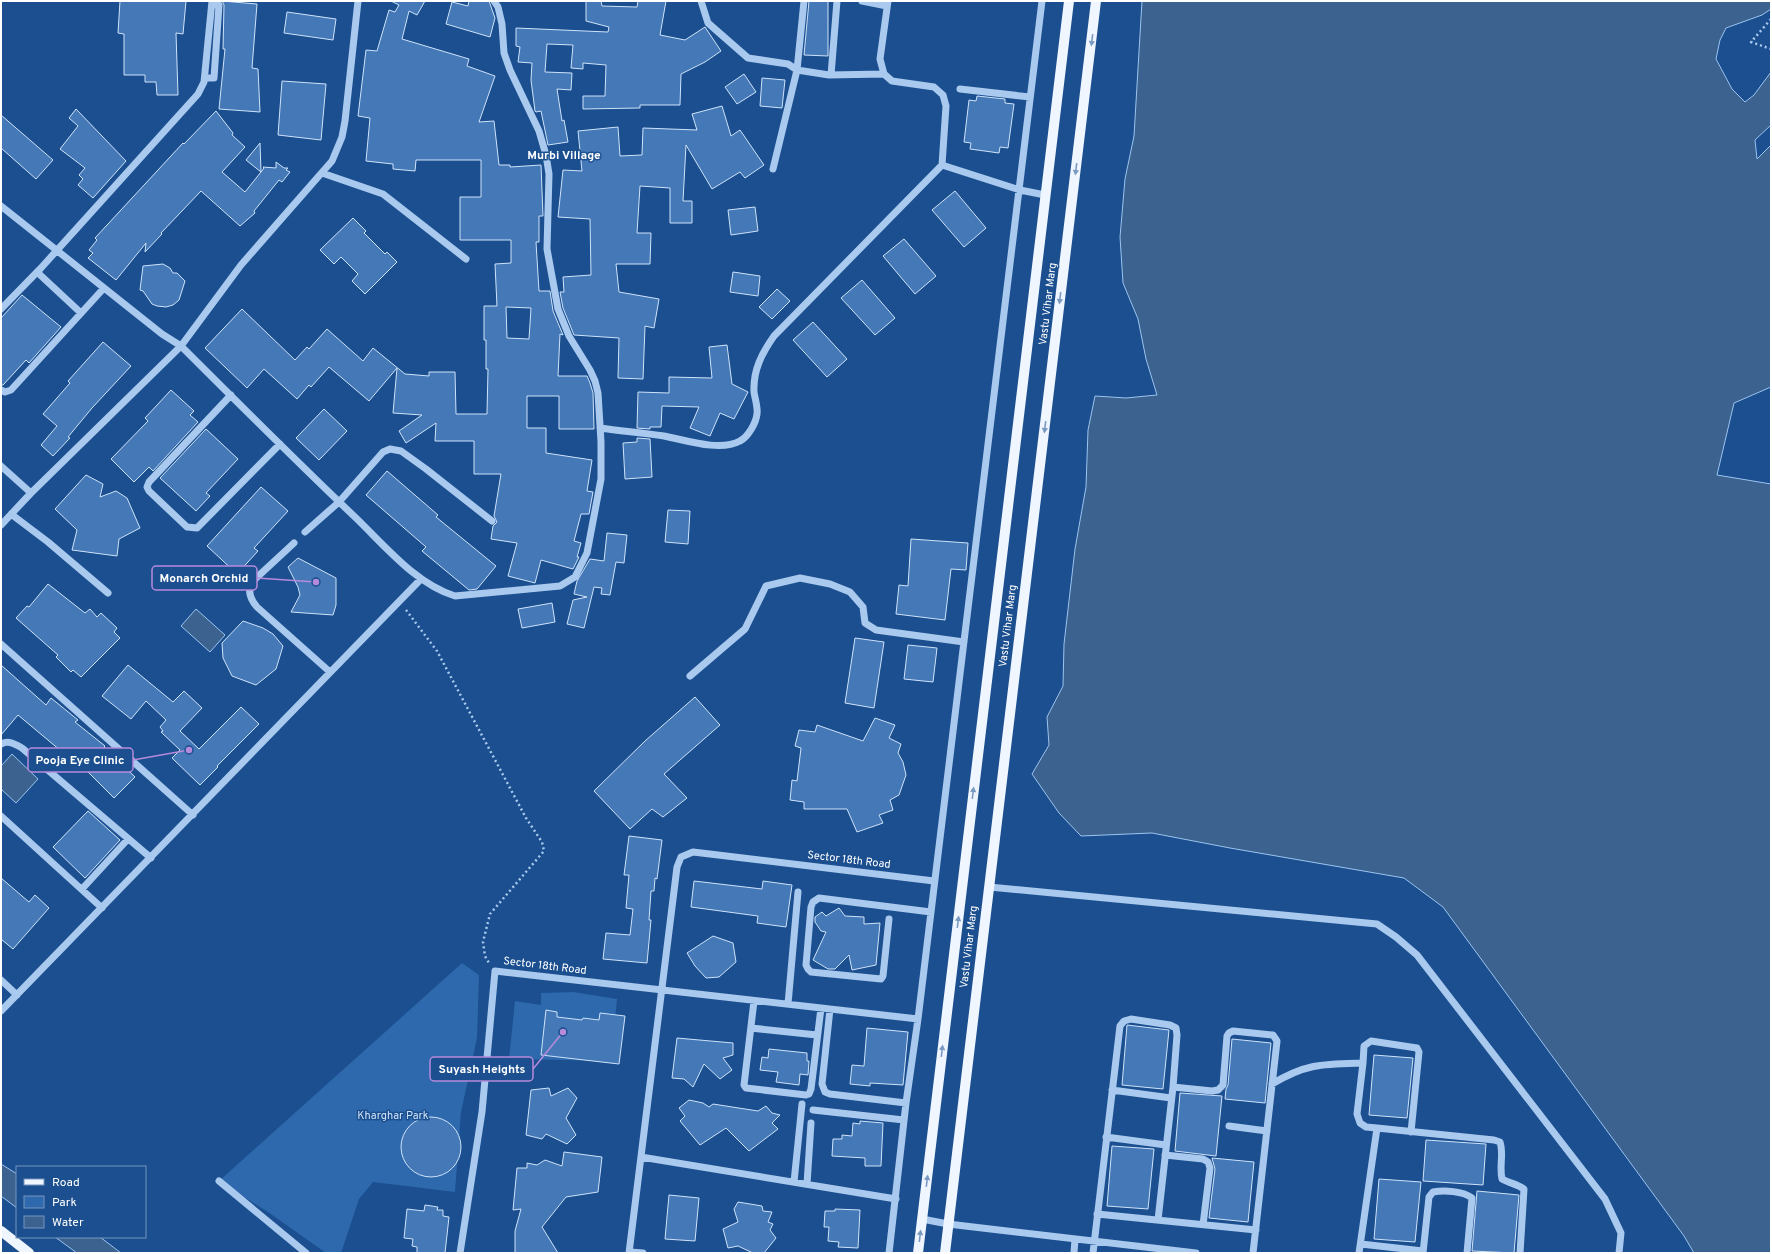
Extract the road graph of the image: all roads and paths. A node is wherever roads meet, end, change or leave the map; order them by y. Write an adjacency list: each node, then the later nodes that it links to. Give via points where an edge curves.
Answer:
1 (358, 1): 22 (street, via 342,137 332,161)
2 (494, 1): 35 (street, via 498,7 504,53 539,131 546,155 549,174 547,249 558,309 569,336 595,381)
3 (701, 1): 15 (street, via 708,23 748,58 788,64)
4 (804, 1): 15 (street)
5 (837, 1): 16 (street)
6 (862, 1): 10 (street)
7 (1042, 1): 19 (street)
8 (1068, 1): 24 (main road, Vastu Vihar Marg)
9 (1096, 1): 58 (main road, Vastu Vihar Marg, one-way to 58)
10 (874, 2): 12 (street)
11 (212, 3): 26 (street, via 205,78 198,94)
12 (887, 3): 17 (street, via 880,59)
13 (1771, 19): 14 (path, via 1751,42)
14 (1771, 49)
15 (797, 70): 16 (street); 21 (street)
16 (831, 74): 17 (street)
17 (884, 74): 20 (street, via 892,80 934,87 943,95 946,106)
18 (960, 89): 19 (street)
19 (1030, 97): 23 (street)
20 (942, 165): 23 (street); 35 (street, via 774,336 762,353 757,370 754,390 757,414 752,428 740,441 708,445)
21 (773, 169)
22 (322, 173): 27 (street, via 383,194); 32 (street, via 242,266)
23 (1020, 190): 24 (street); 48 (street)
24 (1045, 195): 99 (main road, Vastu Vihar Marg, one-way to 24)
25 (1, 206): 26 (street)
26 (57, 250): 28 (street); 29 (street)
27 (466, 259)
28 (37, 272): 30 (street); 31 (street)
29 (104, 288): 31 (street); 32 (street)
30 (1, 309)
31 (80, 313): 33 (street, via 11,390)
32 (181, 346): 34 (street); 38 (street)
33 (1, 390)
34 (231, 395): 36 (street); 36 (street, via 149,482 149,491 187,527 197,528)
35 (600, 428): 45 (street, via 601,479 595,520 587,553 575,576 560,586 455,596 441,592)
36 (280, 444): 39 (street)
37 (1, 466): 38 (street)
38 (31, 493): 40 (street)
39 (339, 502): 41 (street, via 383,452 390,450 400,452 426,469); 43 (street); 45 (street)
40 (11, 514): 42 (street); 46 (street)
41 (492, 521)
42 (1, 525)
43 (305, 532)
44 (294, 543): 50 (street, via 252,582 249,593 257,607)
45 (420, 580): 47 (street)
46 (108, 594)
47 (399, 602): 50 (street); 64 (path, via 437,651 526,818 542,842 544,851 490,914 483,942 485,956)
48 (964, 642): 51 (street, via 876,630 865,623 863,607 850,592 830,584 800,578 766,586 745,629); 57 (street)
49 (1, 644): 53 (street)
50 (330, 672): 53 (street)
51 (690, 676)
52 (1, 744): 55 (street, via 12,742 22,748)
53 (193, 815): 56 (street)
54 (1, 816): 59 (street)
55 (128, 839): 56 (street); 59 (street)
56 (151, 858): 61 (street)
57 (934, 881): 62 (street); 66 (street, Sector 18th Road, via 693,852 681,857 677,867)
58 (989, 886): 101 (main road, Vastu Vihar Marg); 124 (street, via 1377,924 1417,955 1605,1199 1621,1233)
59 (82, 889): 61 (street)
60 (798, 892): 69 (street)
61 (102, 908): 67 (street)
62 (930, 912): 63 (street, via 819,898 811,906 806,965 808,969 811,972 881,979); 73 (street)
63 (890, 919)
64 (494, 971): 66 (street, Sector 18th Road); 112 (street, Sector 18th Road, via 482,1112)
65 (1, 980): 67 (street)
66 (662, 990): 68 (street, Sector 18th Road); 93 (street, Sector 18th Road)
67 (17, 995): 72 (street)
68 (754, 1001): 69 (street, Sector 18th Road); 74 (street)
69 (788, 1004): 70 (street, Sector 18th Road)
70 (821, 1008): 71 (street, Sector 18th Road); 75 (street)
71 (830, 1009): 73 (street, Sector 18th Road); 81 (street, via 822,1084 825,1092)
72 (1, 1011)
73 (918, 1019): 81 (street)
74 (751, 1028): 75 (street); 75 (street, via 745,1087 806,1096 811,1089)
75 (817, 1035)
76 (1363, 1063): 77 (street, via 1322,1064 1291,1073); 87 (street, via 1357,1114 1360,1123 1366,1127); 89 (street, via 1364,1046 1371,1041 1417,1048 1419,1052)
77 (1272, 1084): 78 (street, via 1276,1037 1233,1031 1227,1036 1222,1085 1218,1090); 88 (street)
78 (1173, 1087): 79 (street, via 1176,1028 1131,1019 1124,1021 1120,1026); 80 (street)
79 (1112, 1090): 80 (street); 90 (street)
80 (1171, 1098): 91 (street)
81 (906, 1103): 84 (street)
82 (802, 1104): 95 (street)
83 (813, 1110): 84 (street)
84 (904, 1120): 97 (street)
85 (811, 1123): 96 (street)
86 (1229, 1126): 88 (street)
87 (1377, 1128): 89 (street); 107 (street)
88 (1267, 1131): 103 (street)
89 (1411, 1132): 123 (street, via 1500,1142 1502,1179 1524,1189)
90 (1106, 1137): 91 (street); 98 (street)
91 (1166, 1145): 92 (street)
92 (1165, 1155): 100 (street); 102 (street, via 1203,1159 1208,1162 1210,1168)
93 (641, 1157): 95 (street); 108 (street, Sector 18th Road)
94 (219, 1181): 111 (street)
95 (794, 1182): 96 (street)
96 (807, 1184): 97 (street)
97 (896, 1199): 114 (street)
98 (1097, 1214): 100 (street); 106 (street)
99 (922, 1219): 101 (street); 115 (main road, Vastu Vihar Marg, one-way to 99)
100 (1158, 1220): 102 (street)
101 (948, 1224): 105 (street); 116 (main road, Vastu Vihar Marg)
102 (1203, 1224): 103 (street)
103 (1256, 1230): 120 (street)
104 (1, 1231): 110 (main road)
105 (1075, 1239): 106 (street); 117 (street)
106 (1094, 1241): 118 (street); 119 (street)
107 (1361, 1244): 109 (street); 121 (street)
108 (630, 1252): 113 (street)
109 (1423, 1252): 122 (street, via 1429,1197 1438,1191 1467,1194 1472,1198)
110 (29, 1253)
111 (306, 1253)
112 (460, 1253)
113 (643, 1253)
114 (889, 1253)
115 (918, 1253)
116 (944, 1253)
117 (1074, 1253)
118 (1093, 1253)
119 (1196, 1253)
120 (1253, 1253)
121 (1359, 1253)
122 (1467, 1253)
123 (1520, 1253)
124 (1619, 1253)

